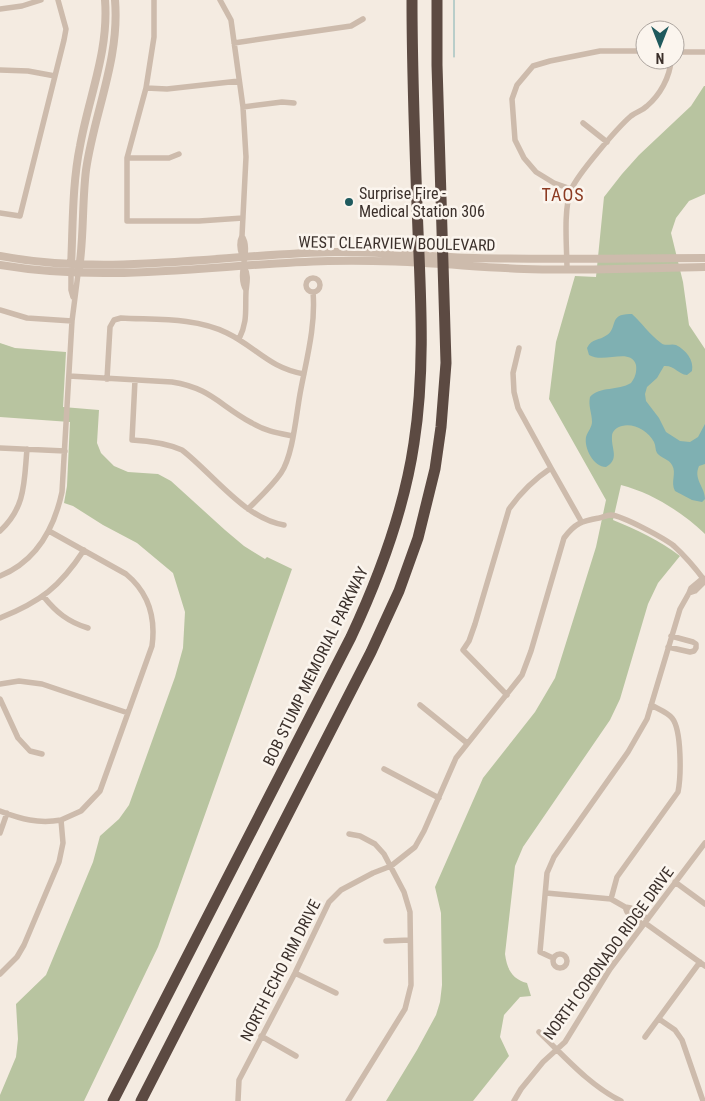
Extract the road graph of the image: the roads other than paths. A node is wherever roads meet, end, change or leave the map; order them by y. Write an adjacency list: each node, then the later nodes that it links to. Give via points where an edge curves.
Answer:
1 (41, 0): 9 (street)
2 (58, 0): 17 (street, via 66,29)
3 (105, 0): 35 (street, via 101,62 76,169)
4 (115, 0): 36 (street, via 111,63 86,171)
5 (154, 0): 19 (street, via 154,37)
6 (220, 0): 11 (street, via 231,20)
7 (412, 0): 104 (highway, BOB STUMP MEMORIAL PARKWAY, via 422,356 415,438 400,511 382,565 351,637)
8 (437, 0): 105 (highway, via 446,363 439,446 424,516 406,572 371,652)
9 (0, 9)
10 (362, 19): 11 (street, via 351,26)
11 (234, 43): 18 (street)
12 (635, 51): 26 (street, via 600,51 550,61 533,66 517,85 512,99 515,140 524,158 536,172)
13 (685, 52): 14 (street)
14 (705, 52)
15 (0, 70): 17 (street, via 34,71)
16 (669, 70): 23 (street, via 657,96)
17 (55, 76): 27 (street, via 20,216)
18 (239, 80): 19 (street, via 167,89); 21 (street)
19 (146, 88): 25 (street)
20 (294, 103): 21 (street)
21 (243, 107): 28 (street, via 246,149)
22 (584, 123): 23 (street)
23 (607, 142): 26 (street)
24 (179, 154): 25 (street, via 168,158)
25 (127, 158): 28 (street, via 127,221)
26 (571, 189): 33 (street, via 567,206)
27 (0, 213)
28 (243, 218): 30 (street, via 240,241)
29 (0, 256): 35 (street, WEST CLEARVIEW BOULEVARD)
30 (243, 258): 32 (street, WEST CLEARVIEW BOULEVARD, via 337,252); 36 (street, WEST CLEARVIEW BOULEVARD, via 129,265); 38 (street)
31 (705, 258): 33 (street, WEST CLEARVIEW BOULEVARD)
32 (411, 259): 34 (street, WEST CLEARVIEW BOULEVARD); 38 (street, WEST CLEARVIEW BOULEVARD)
33 (567, 260): 34 (street, WEST CLEARVIEW BOULEVARD); 40 (street)
34 (452, 261): 40 (street, WEST CLEARVIEW BOULEVARD)
35 (71, 264): 36 (street, WEST CLEARVIEW BOULEVARD); 41 (street)
36 (80, 264): 41 (street)
37 (0, 265): 41 (street, WEST CLEARVIEW BOULEVARD)
38 (244, 267): 41 (street, WEST CLEARVIEW BOULEVARD, via 148,274); 45 (street, via 248,284 246,320)
39 (705, 267): 40 (street, WEST CLEARVIEW BOULEVARD)
40 (567, 270)
41 (75, 273): 44 (street, via 71,290 74,299)
42 (313, 292): 47 (street, via 313,318)
43 (0, 310): 44 (street, via 27,318)
44 (72, 321): 48 (street)
45 (239, 339): 47 (street, via 280,368); 49 (street, via 199,324 114,320 110,327)
46 (519, 348): 55 (street, via 513,373 518,408)
47 (304, 374): 51 (street)
48 (69, 376): 49 (street); 54 (street)
49 (107, 378): 50 (street)
50 (135, 380): 51 (street, via 172,382 197,388 252,424); 56 (street, via 132,440 182,450)
51 (293, 436): 56 (street, via 282,472)
52 (0, 448): 53 (street)
53 (27, 449): 54 (street); 59 (street, via 20,505)
54 (65, 452): 60 (street, via 62,492)
55 (551, 468): 57 (street); 70 (street, via 520,493 509,509 478,616 469,641 462,650)
56 (248, 509): 58 (street, via 262,518)
57 (581, 521): 63 (street, via 611,515 626,520 673,546); 70 (street, NORTH ECHO RIM DRIVE, via 564,538 531,651 522,675)
58 (284, 525)
59 (0, 531)
60 (50, 531): 61 (street); 62 (street, via 28,559)
61 (84, 550): 64 (street, via 63,580); 74 (street, via 132,579 149,603 153,622 152,646)
62 (0, 576)
63 (704, 580): 67 (street, via 691,588)
64 (44, 597): 65 (street); 66 (street, via 66,619)
65 (0, 618)
66 (88, 628)
67 (671, 636): 68 (street); 68 (street, via 693,642 696,648 690,652)
68 (668, 647): 73 (street)
69 (0, 684): 74 (street, via 19,681 42,684)
70 (507, 695): 75 (street, NORTH ECHO RIM DRIVE)
71 (0, 698): 76 (street, via 18,738 30,751)
72 (420, 705): 75 (street)
73 (651, 705): 87 (street, via 647,719 628,752 554,857 547,872); 88 (street, via 673,719 681,779 678,792 617,877)
74 (128, 713): 81 (street, via 100,791 81,811)
75 (467, 743): 78 (street, NORTH ECHO RIM DRIVE, via 456,758)
76 (42, 754)
77 (384, 769): 78 (street)
78 (439, 798): 85 (street, NORTH ECHO RIM DRIVE, via 415,846)
79 (0, 811): 80 (street)
80 (7, 813): 81 (street, via 24,820); 82 (street)
81 (61, 820): 96 (street, via 63,843 59,862 24,945)
82 (0, 833)
83 (349, 834): 85 (street, via 375,844)
84 (705, 843): 86 (street, NORTH CORONADO RIDGE DRIVE)
85 (391, 866): 91 (street, via 410,912); 95 (street, NORTH ECHO RIM DRIVE, via 341,890 329,902)
86 (675, 882): 89 (street); 90 (street, NORTH CORONADO RIDGE DRIVE)
87 (546, 893): 88 (street); 93 (street, via 540,952)
88 (611, 900): 90 (street, via 631,908)
89 (705, 904)
90 (645, 922): 94 (street); 102 (street, NORTH CORONADO RIDGE DRIVE, via 565,1042)
91 (410, 940): 92 (street); 107 (street, via 411,985 405,1009)
92 (386, 941)
93 (553, 958)
94 (703, 964): 98 (street)
95 (295, 973): 97 (street); 100 (street, NORTH ECHO RIM DRIVE)
96 (0, 974)
97 (336, 993)
98 (659, 1019): 101 (street); 110 (street, via 676,1030 682,1040)
99 (539, 1032): 102 (street)
100 (261, 1036): 103 (street); 106 (street, NORTH ECHO RIM DRIVE, via 239,1080)
101 (645, 1037)
102 (557, 1049): 108 (street, NORTH CORONADO RIDGE DRIVE, via 543,1062); 109 (street, via 588,1079)
103 (296, 1056)
104 (113, 1101)
105 (141, 1101)
106 (238, 1101)
107 (348, 1101)
108 (514, 1101)
109 (621, 1101)
110 (703, 1101)

